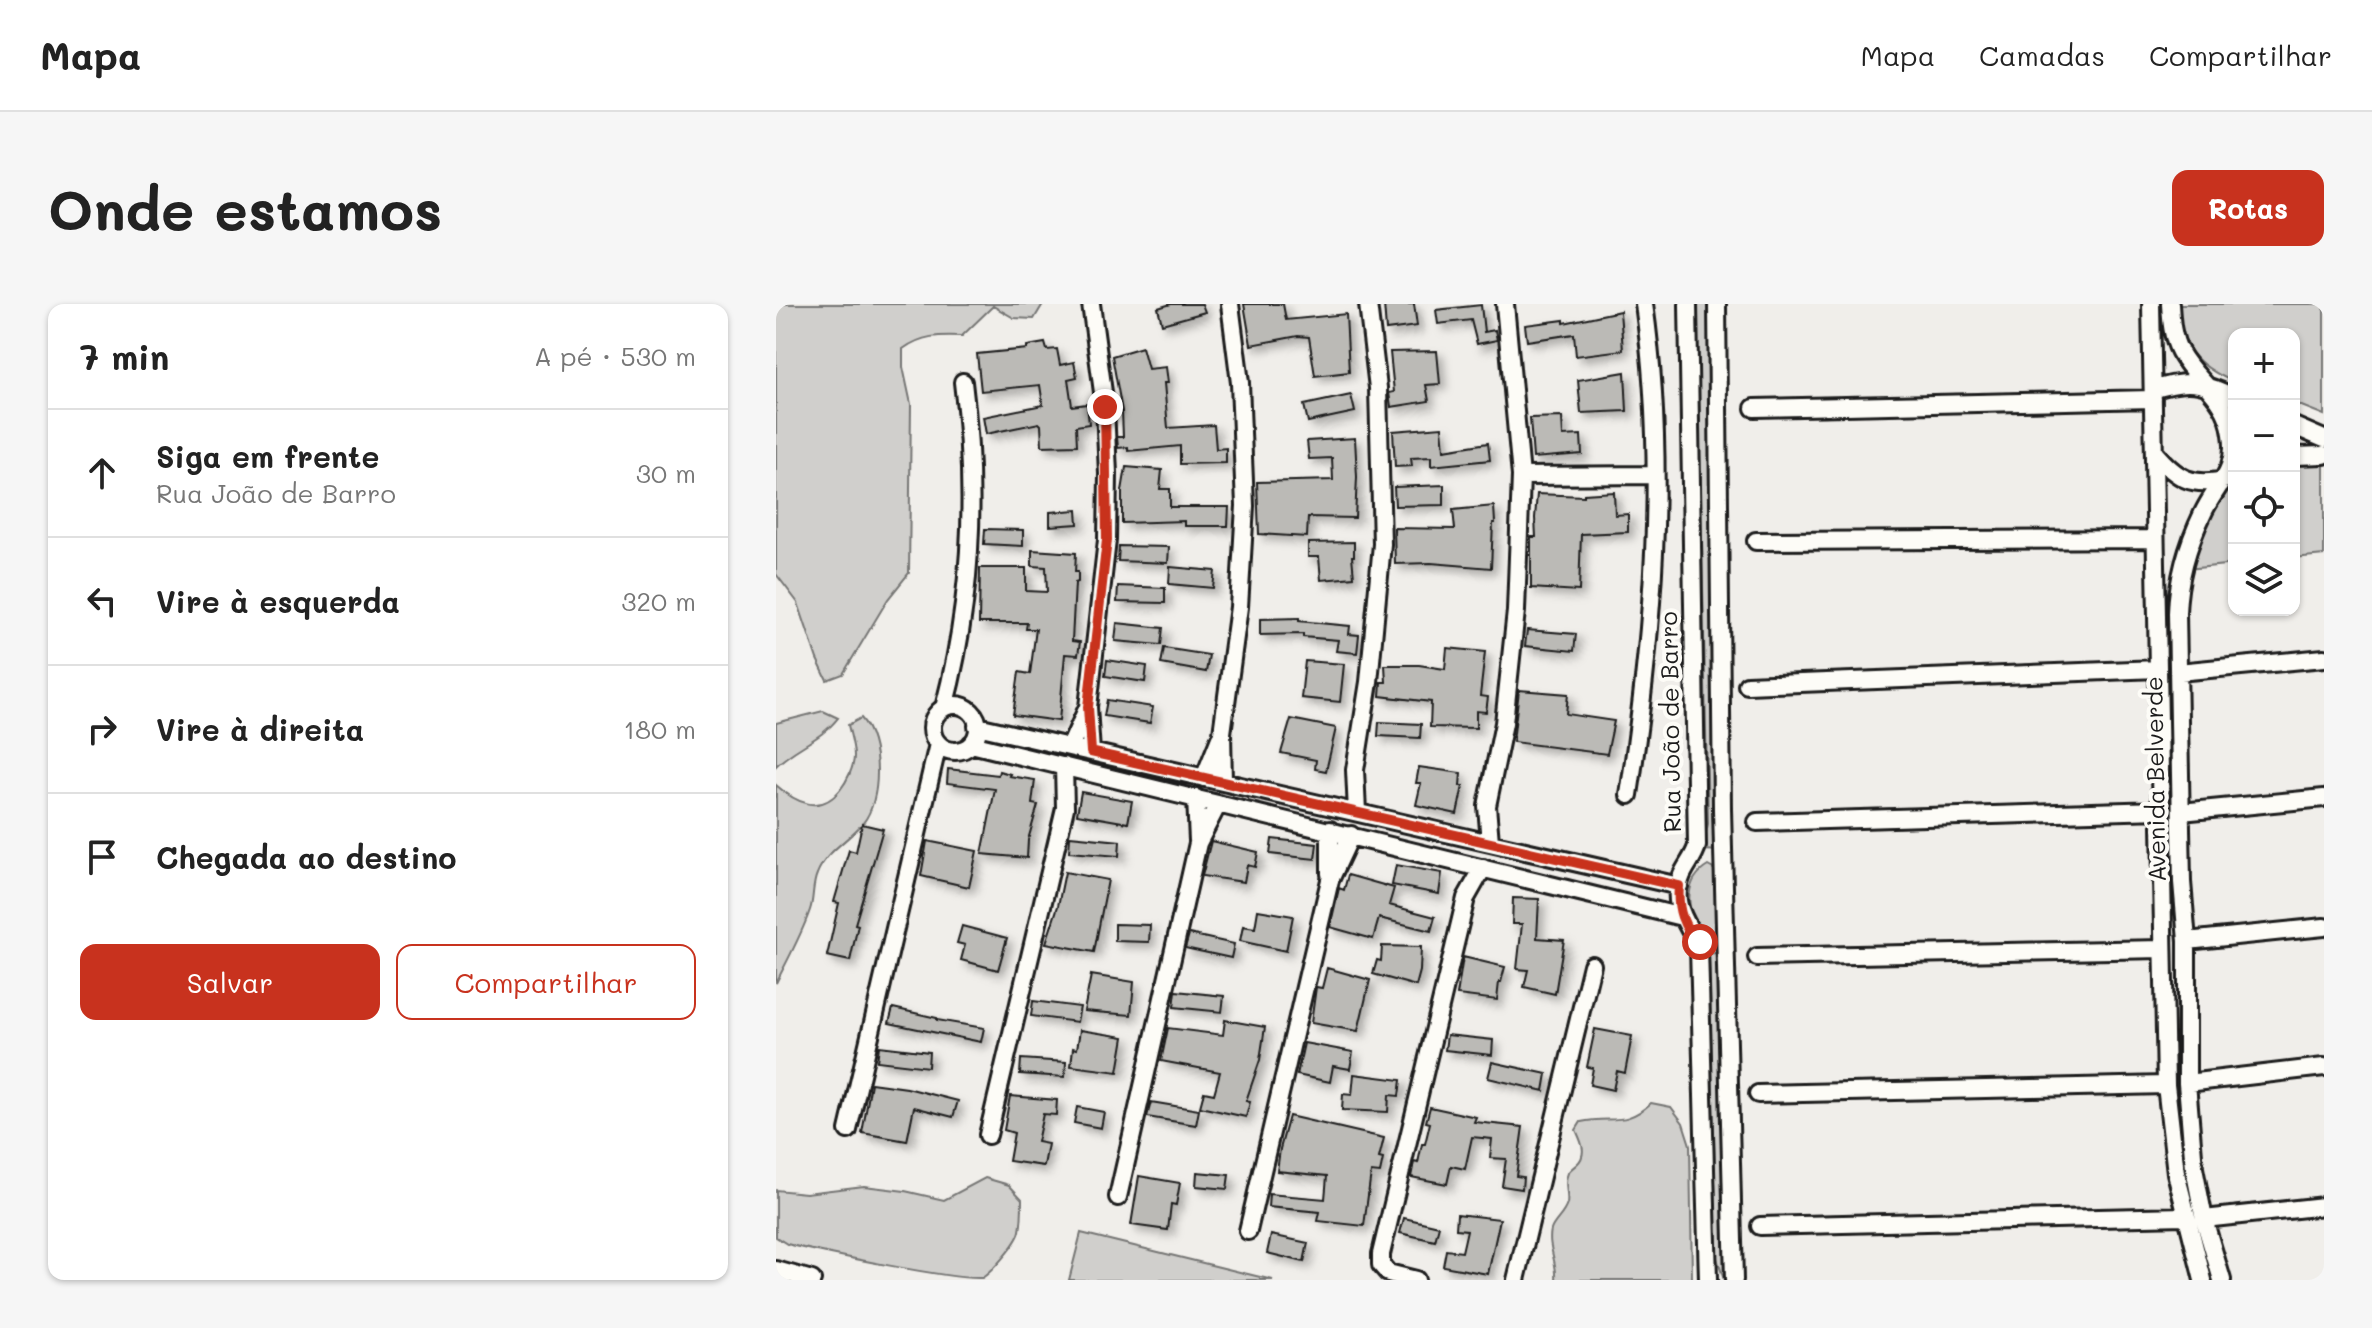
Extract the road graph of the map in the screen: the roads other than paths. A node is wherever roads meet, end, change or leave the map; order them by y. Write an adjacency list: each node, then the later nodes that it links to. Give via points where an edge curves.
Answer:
1 (1091, 304): 36 (street, via 1105,407 1107,540)
2 (1230, 304): 38 (street, via 1240,383 1245,506 1239,607)
3 (1368, 304): 44 (street, via 1378,388 1382,544)
4 (1505, 304): 22 (street)
5 (1644, 304): 21 (street)
6 (1688, 304): 68 (street, Rua João de Barro, via 1697,846)
7 (1717, 304): 69 (street, Rua João de Barro)
8 (2151, 304): 12 (street, Avenida Belverde)
9 (2170, 304): 11 (street, Avenida Belverde, via 2181,352)
10 (963, 382): 35 (street, via 970,436 971,529)
11 (2204, 383): 12 (street, via 2183,381); 13 (street); 20 (street, Avenida Belverde, via 2220,398 2232,434)
12 (2153, 394): 14 (street); 17 (street, Avenida Belverde)
13 (2228, 394)
14 (1754, 408)
15 (2300, 429): 16 (street)
16 (2324, 439)
17 (2154, 452): 23 (street, via 2187,481); 25 (street, Avenida Belverde)
18 (2324, 455): 19 (street)
19 (2300, 456)
20 (2231, 472)
21 (1655, 475): 22 (street); 49 (street, via 1650,625)
22 (1521, 476): 53 (street, via 1516,611 1504,723)
23 (2228, 478)
24 (2228, 481): 28 (street, Avenida Belverde, via 2204,511 2185,555)
25 (2155, 539): 26 (street); 27 (street, Avenida Belverde)
26 (1756, 541)
27 (2156, 586): 28 (street, via 2164,603); 29 (street, Avenida Belverde)
28 (2177, 613): 30 (street, Avenida Belverde)
29 (2157, 630): 30 (street, via 2170,625); 32 (street, Avenida Belverde)
30 (2177, 645): 33 (street, Avenida Belverde)
31 (2324, 658): 33 (street)
32 (2158, 669): 34 (street); 56 (street, Avenida Belverde)
33 (2178, 672): 58 (street, Avenida Belverde)
34 (1747, 685)
35 (951, 707): 37 (street, via 971,712); 40 (street, via 935,716 932,727)
36 (1088, 707): 41 (street); 42 (street)
37 (977, 726): 39 (street); 41 (street)
38 (1222, 733): 46 (street); 47 (street)
39 (971, 744): 40 (street, via 962,750); 43 (street)
40 (944, 747): 94 (street, via 928,784)
41 (1070, 747): 42 (street)
42 (1091, 752): 46 (street)
43 (1064, 766): 45 (street); 55 (street)
44 (1355, 770): 54 (street); 57 (street)
45 (1088, 771): 50 (street); 55 (street)
46 (1204, 778): 47 (street)
47 (1223, 782): 48 (street)
48 (1278, 794): 54 (street); 59 (street)
49 (1629, 795)
50 (1196, 798): 52 (street); 65 (street)
51 (2324, 798): 58 (street)
52 (1218, 804): 59 (street); 65 (street)
53 (1487, 806): 63 (street); 64 (street)
54 (1337, 807): 57 (street)
55 (1065, 808): 95 (street)
56 (2161, 810): 60 (street); 66 (street, Avenida Belverde)
57 (1357, 812): 63 (street)
58 (2181, 812): 74 (street, Avenida Belverde)
59 (1274, 817): 61 (street)
60 (1757, 822)
61 (1330, 830): 62 (street); 73 (street)
62 (1351, 835): 70 (street); 73 (street)
63 (1468, 837): 64 (street)
64 (1490, 842): 67 (street)
65 (1198, 843): 99 (street)
66 (2162, 852): 74 (street); 79 (street, Avenida Belverde)
67 (1551, 857): 72 (street); 75 (street)
68 (1691, 861): 69 (street, via 1709,855); 76 (street, Rua João de Barro)
69 (1723, 861): 83 (street, Rua João de Barro)
70 (1463, 863): 71 (street); 78 (street)
71 (1483, 868): 75 (street); 78 (street)
72 (1604, 869): 76 (street); 77 (street)
73 (1330, 880): 104 (street)
74 (2182, 882): 81 (street, Avenida Belverde)
75 (1545, 884): 77 (street)
76 (1679, 886): 80 (street)
77 (1599, 897): 80 (street)
78 (1466, 898): 108 (street, via 1381,1254 1388,1273)
79 (2163, 898): 81 (street, via 2178,899); 86 (street, Avenida Belverde)
80 (1682, 917): 84 (street)
81 (2185, 918): 85 (street, Avenida Belverde)
82 (2324, 927): 85 (street)
83 (1725, 938): 84 (street, via 1710,944); 110 (street, Rua João de Barro)
84 (1696, 940): 106 (street)
85 (2187, 941): 90 (street, Avenida Belverde)
86 (2163, 949): 87 (street); 91 (street, Avenida Belverde)
87 (1757, 957)
88 (1592, 965): 109 (street)
89 (2324, 1067): 90 (street)
90 (2187, 1083): 96 (street, Avenida Belverde)
91 (2166, 1085): 92 (street); 93 (street, Avenida Belverde)
92 (1758, 1094)
93 (2168, 1121): 96 (street); 97 (street, Avenida Belverde)
94 (848, 1130)
95 (988, 1135)
96 (2191, 1147): 98 (street, Avenida Belverde)
97 (2174, 1163): 98 (street, via 2188,1164); 101 (street, Avenida Belverde)
98 (2198, 1189): 102 (street, Avenida Belverde)
99 (1118, 1197)
100 (2324, 1206): 102 (street)
101 (2185, 1216): 103 (street); 111 (street, Avenida Belverde)
102 (2204, 1219): 112 (street, Avenida Belverde)
103 (1760, 1226)
104 (1248, 1231)
105 (776, 1270): 107 (street)
106 (1709, 1278)
107 (812, 1280)
108 (1416, 1280)
109 (1516, 1280)
110 (1734, 1280)
111 (2203, 1280)
112 (2222, 1280)

